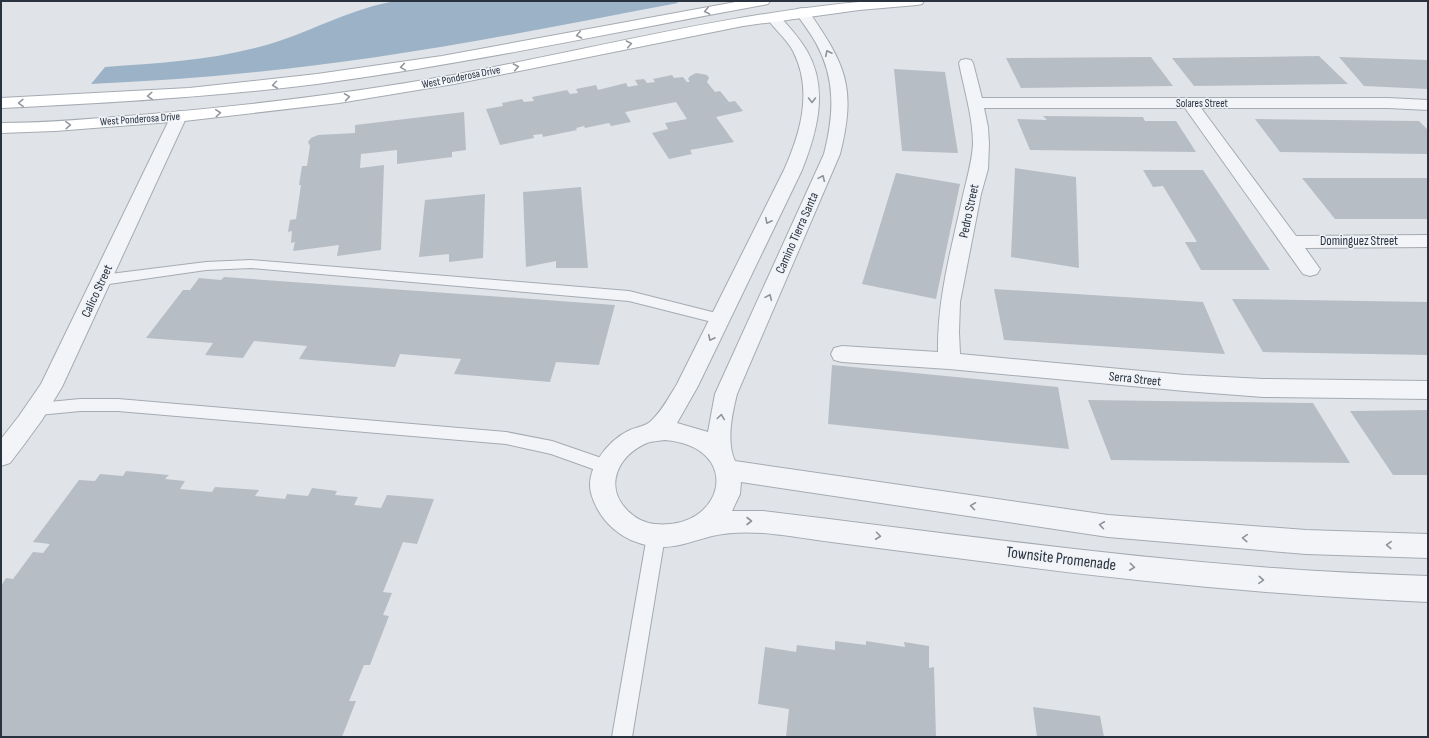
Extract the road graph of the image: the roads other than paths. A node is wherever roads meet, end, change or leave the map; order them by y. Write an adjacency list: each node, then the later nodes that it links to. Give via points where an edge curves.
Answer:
1 (760, 1): 4 (main road); 6 (main road, West Ponderosa Drive, one-way to 6, via 380,70)
2 (917, 1): 3 (main road, West Ponderosa Drive)
3 (798, 7): 4 (main road, West Ponderosa Drive); 24 (street, Camino Tierra Santa, one-way to 3, via 719,438 726,394 832,154 838,133 841,112 836,75 823,43)
4 (773, 17): 11 (main road, West Ponderosa Drive, one-way to 4, via 310,102 383,91); 17 (street, one-way to 17, via 797,46 809,76 812,92 809,129 802,149)
5 (966, 63): 8 (street, Pedro Street)
6 (189, 93): 7 (main road, West Ponderosa Drive, one-way to 7); 11 (main road)
7 (1, 103)
8 (975, 103): 9 (street, Solares Street); 19 (street, Pedro Street, via 980,127 979,169 950,302)
9 (1190, 103): 10 (street, Solares Street); 14 (street)
10 (1428, 105)
11 (179, 116): 12 (main road, West Ponderosa Drive, one-way to 11); 16 (street, Calico Street)
12 (1, 128)
13 (1428, 241): 14 (street, Dominguez Street)
14 (1290, 242): 15 (street)
15 (1310, 269)
16 (102, 280): 17 (lane, via 206,266 251,264 629,296); 21 (street, Calico Street)
17 (720, 319): 22 (street, one-way to 22, via 687,386)
18 (842, 354): 19 (street, Serra Street)
19 (949, 360): 20 (street, Serra Street, via 1208,385)
20 (1428, 390)
21 (39, 409): 23 (street, Calico Street); 25 (lane, via 118,405 506,438 552,448)
22 (656, 432): 24 (street, via 674,431 692,435 708,444); 25 (street, via 638,437 622,447)
23 (1, 456)
24 (724, 463): 26 (street, via 729,487 724,503 712,517); 28 (street, one-way to 24, via 1306,542 1108,526)
25 (607, 467): 27 (street, via 603,476 602,492 608,508 620,521 636,531)
26 (696, 528): 27 (street, via 677,535); 29 (street, Townsite Promenade, one-way to 29, via 729,522 763,522 1223,577)
27 (656, 536): 30 (lane)
28 (1428, 546)
29 (1428, 589)
30 (622, 737)

